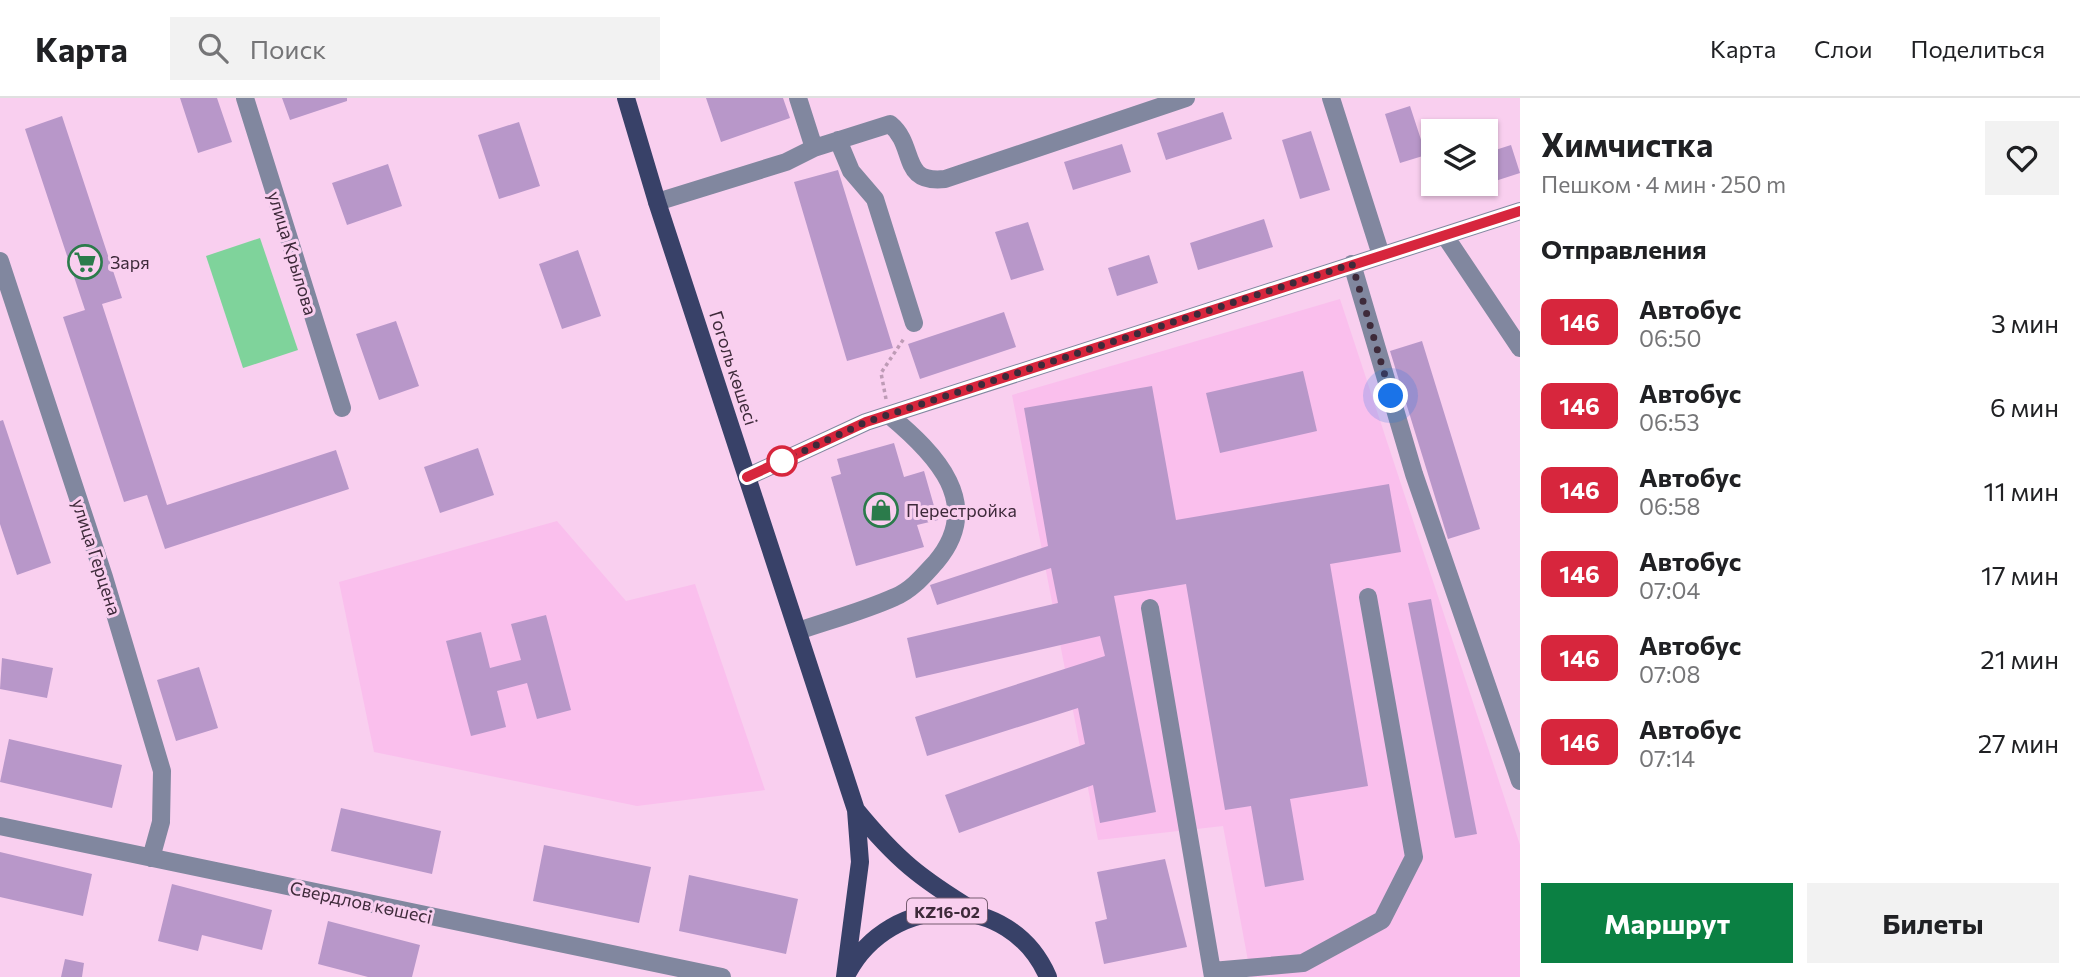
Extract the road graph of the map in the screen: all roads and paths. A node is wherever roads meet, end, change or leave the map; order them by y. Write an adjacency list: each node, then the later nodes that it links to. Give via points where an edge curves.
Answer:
1 (245, 98): 16 (street, улица Крылова)
2 (626, 98): 8 (main road, Гоголь көшесі)
3 (798, 98): 7 (street)
4 (1186, 98): 6 (street, via 945,179 928,180 915,173 900,132 890,124)
5 (1331, 98): 11 (street)
6 (838, 140): 7 (street); 14 (street, via 851,171 875,199)
7 (814, 148): 8 (street, via 786,162)
8 (657, 202): 18 (main road, Гоголь көшесі)
9 (1520, 211): 10 (street)
10 (1445, 236): 11 (street); 15 (street)
11 (1381, 255): 12 (street)
12 (1352, 264): 17 (street); 22 (street, via 1414,474)
13 (2, 272): 25 (street, улица Герцена, via 104,577 162,771 161,822)
14 (914, 323): 17 (path, via 881,373)
15 (1520, 348)
16 (342, 408)
17 (889, 415): 18 (street); 21 (street, via 917,438 947,477 959,517 945,551 905,591)
18 (747, 477): 21 (main road, Гоголь көшесі)
19 (1368, 597): 27 (street, via 1414,857 1382,920 1303,963)
20 (1150, 608): 27 (street)
21 (798, 631): 23 (main road, Гоголь көшесі)
22 (1520, 781)
23 (856, 810): 26 (main road, via 889,851 921,879); 30 (main road, via 860,862)
24 (0, 826): 25 (street, Свердлов көшесі)
25 (150, 858): 29 (street, Свердлов көшесі)
26 (984, 917): 28 (main road, KZ16-02, via 1019,937); 30 (main road, KZ16-02, via 942,911 901,921 867,945)
27 (1213, 974)
28 (1048, 975)
29 (722, 977)
30 (845, 977)

